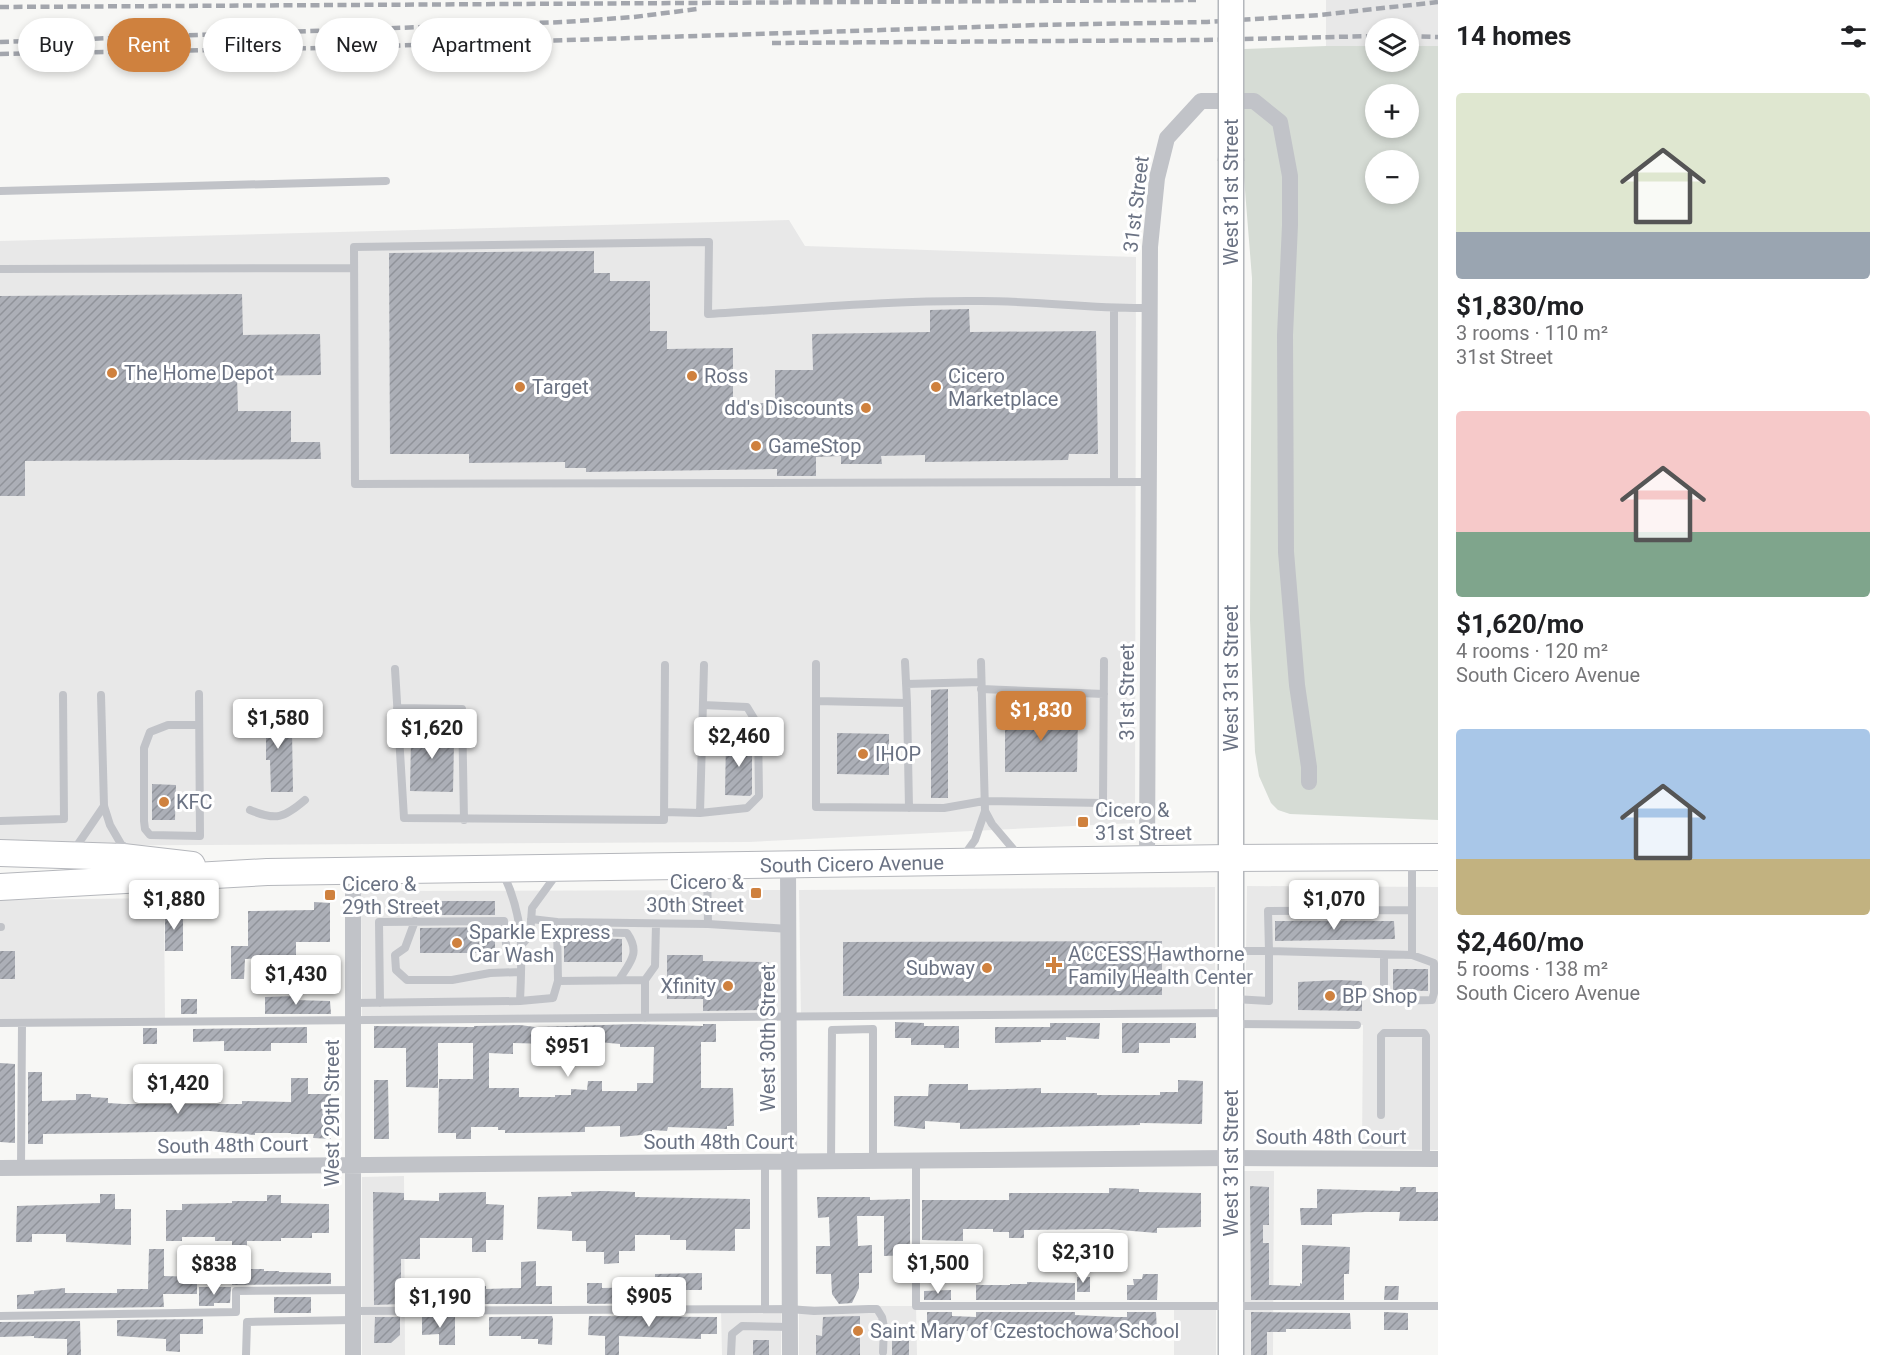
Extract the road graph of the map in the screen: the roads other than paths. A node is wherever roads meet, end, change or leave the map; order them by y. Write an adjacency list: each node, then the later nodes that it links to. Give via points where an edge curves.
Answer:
1 (1231, 0): 43 (main road, West 31st Street, bridge)
2 (386, 181): 3 (lane)
3 (0, 191)
4 (354, 268): 5 (lane); 7 (lane, via 354,247 709,242 708,314 983,301); 8 (lane, via 355,484)
5 (0, 269)
6 (1149, 308): 7 (lane); 9 (street, 31st Street); 28 (street, 31st Street, via 1157,178 1167,138 1201,101 1254,101 1281,122 1290,176 1285,335 1286,552)
7 (1114, 309): 8 (lane)
8 (1114, 482): 9 (lane)
9 (1149, 482): 45 (street, 31st Street)
10 (1104, 661): 20 (lane)
11 (906, 662): 17 (lane)
12 (981, 662): 18 (lane)
13 (816, 664): 23 (lane)
14 (664, 665): 35 (lane)
15 (704, 665): 25 (lane)
16 (395, 669): 26 (lane)
17 (906, 684): 18 (lane); 24 (lane)
18 (981, 685): 20 (lane); 30 (lane)
19 (199, 694): 27 (lane)
20 (1104, 694): 30 (lane, via 1103,803)
21 (63, 695): 38 (lane, via 64,819)
22 (101, 695): 31 (lane)
23 (816, 701): 24 (lane); 32 (lane, via 816,807)
24 (907, 703): 32 (lane)
25 (703, 705): 36 (lane); 36 (lane, via 747,707 758,725 759,796 747,808)
26 (397, 708): 37 (lane, via 404,818); 37 (lane, via 462,709)
27 (198, 725): 27 (lane, via 200,836 153,835 147,832 144,821 144,748 150,732 168,725)
28 (1309, 782)
29 (305, 800): 33 (lane, via 287,815 266,816)
30 (984, 801): 32 (lane, via 944,808); 34 (lane)
31 (104, 806): 40 (lane); 42 (lane, via 121,844)
32 (909, 808)
33 (250, 810)
34 (985, 811): 46 (lane); 47 (lane, via 975,840)
35 (664, 813): 36 (lane); 37 (lane, via 664,820)
36 (700, 813)
37 (464, 820)
38 (0, 821)
39 (0, 853): 40 (main road, South Cicero Avenue)
40 (70, 854): 42 (main road, South Cicero Avenue)
41 (1438, 857): 44 (main road, South Cicero Avenue)
42 (140, 858): 52 (main road, South Cicero Avenue)
43 (1230, 858): 44 (main road, South Cicero Avenue); 45 (main road, South Cicero Avenue); 64 (main road, West 31st Street)
44 (1412, 858): 55 (lane)
45 (1147, 859): 46 (main road, South Cicero Avenue)
46 (1024, 861): 47 (main road, South Cicero Avenue)
47 (960, 862): 48 (main road, South Cicero Avenue)
48 (788, 865): 49 (main road, South Cicero Avenue); 61 (street, West 30th Street)
49 (707, 866): 50 (main road, South Cicero Avenue); 60 (lane)
50 (561, 868): 51 (main road, South Cicero Avenue); 56 (lane, via 532,908)
51 (501, 869): 53 (main road, South Cicero Avenue); 62 (lane, via 514,896)
52 (267, 872): 53 (main road, South Cicero Avenue); 54 (main road, South Cicero Avenue)
53 (353, 872): 75 (street, West 29th Street)
54 (0, 887)
55 (1412, 910): 65 (lane, via 1268,911); 67 (lane)
56 (531, 919): 58 (lane); 62 (lane, via 530,935)
57 (415, 921): 63 (lane, via 504,921); 68 (lane, via 405,948 395,955 396,970 407,980 452,980); 76 (lane, via 379,922)
58 (557, 922): 59 (lane); 69 (lane, via 575,932 627,933 634,943 634,955); 71 (lane)
59 (656, 924): 60 (lane); 70 (lane, via 655,966)
60 (708, 924): 61 (lane)
61 (789, 929): 78 (street, West 30th Street)
62 (522, 943): 68 (lane)
63 (506, 944)
64 (1230, 950): 65 (lane); 77 (main road, West 31st Street)
65 (1269, 951): 66 (lane); 77 (lane, via 1269,1001)
66 (1384, 955): 67 (lane); 74 (lane, via 1384,1000)
67 (1412, 955): 72 (lane, via 1434,963)
68 (521, 972): 73 (lane)
69 (619, 980): 70 (lane); 71 (lane)
70 (645, 980): 80 (lane)
71 (558, 981): 73 (lane, via 553,998)
72 (1436, 984): 74 (lane)
73 (520, 1001): 76 (lane)
74 (1435, 1001)
75 (353, 1003): 76 (lane); 81 (street, West 29th Street)
76 (380, 1003)
77 (1230, 1012): 79 (lane); 84 (lane); 87 (main road, West 31st Street)
78 (790, 1017): 79 (lane); 80 (lane); 92 (street, West 30th Street)
79 (848, 1017): 85 (lane)
80 (645, 1018): 81 (lane)
81 (353, 1021): 83 (lane); 94 (street, West 29th Street)
82 (0, 1023): 83 (lane)
83 (22, 1023): 95 (lane)
84 (1357, 1025)
85 (848, 1029): 89 (lane, via 873,1029); 93 (lane, via 832,1029)
86 (1381, 1114): 88 (lane, via 1381,1035 1424,1033)
87 (1231, 1158): 88 (street, South 48th Court); 90 (street, South 48th Court); 98 (main road, West 31st Street)
88 (1432, 1159)
89 (873, 1161): 90 (street, South 48th Court); 93 (street, South 48th Court)
90 (916, 1161): 98 (lane, via 916,1306)
91 (765, 1162): 92 (street, South 48th Court); 94 (street, South 48th Court); 100 (lane)
92 (789, 1162): 93 (street, South 48th Court); 101 (street, West 30th Street)
93 (831, 1162)
94 (353, 1164): 95 (street, South 48th Court); 97 (street, West 29th Street)
95 (21, 1167): 96 (street, South 48th Court)
96 (0, 1168)
97 (353, 1290): 102 (lane, via 236,1291 236,1312); 103 (street, West 29th Street)
98 (1231, 1306): 99 (lane); 110 (main road, West 31st Street)
99 (1438, 1306)
100 (765, 1309): 101 (lane); 103 (lane)
101 (790, 1309): 104 (street, West 30th Street); 105 (lane, via 877,1310 884,1327)
102 (0, 1316)
103 (353, 1316): 106 (lane, via 247,1322); 107 (street, West 29th Street)
104 (790, 1327): 108 (lane, via 742,1326 732,1334); 109 (street, West 30th Street)
105 (883, 1352)
106 (246, 1355)
107 (353, 1355)
108 (732, 1355)
109 (790, 1355)
110 (1232, 1355)

